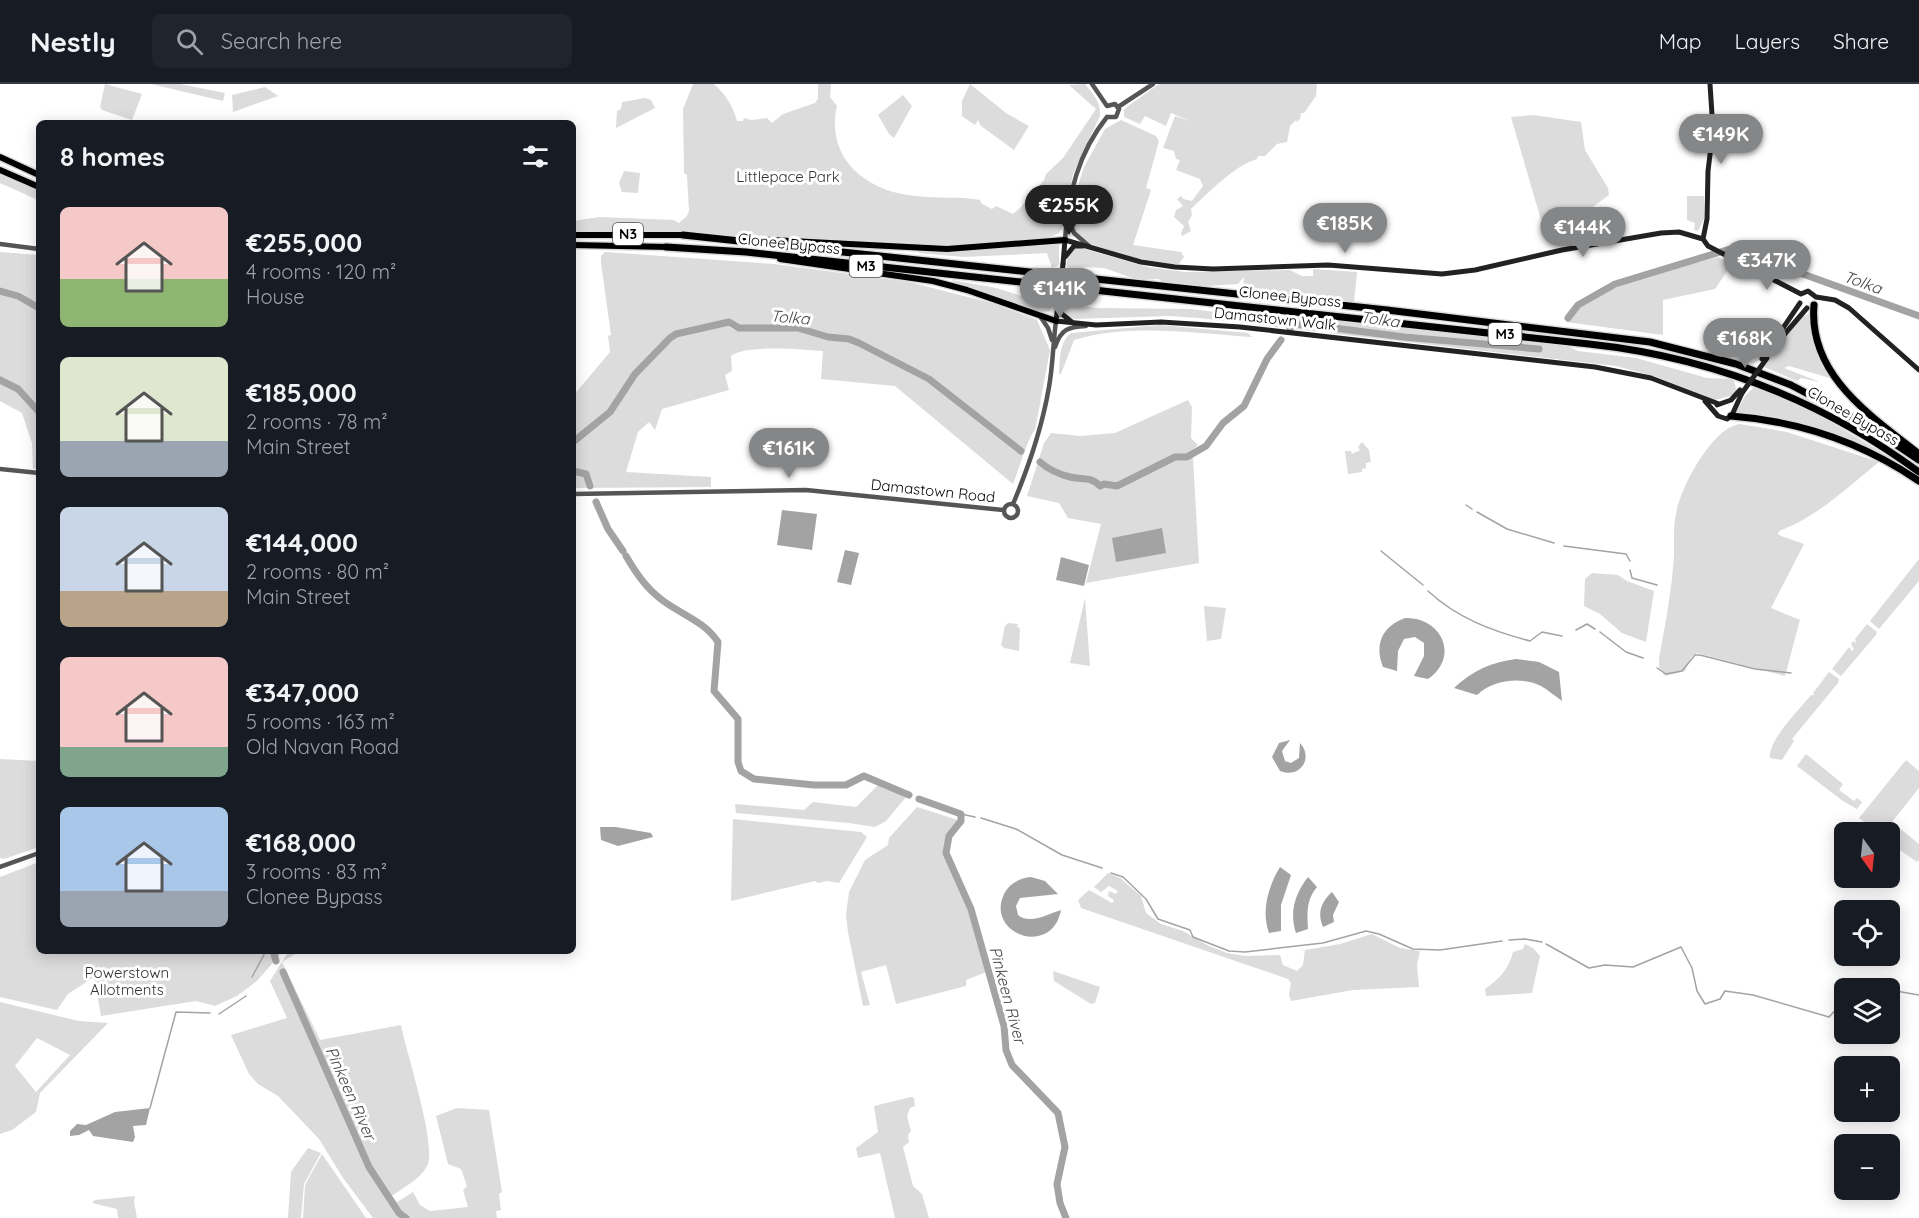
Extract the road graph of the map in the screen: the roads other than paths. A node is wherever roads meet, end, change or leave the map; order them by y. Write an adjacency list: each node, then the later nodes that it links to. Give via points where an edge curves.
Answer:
1 (1092, 84): 4 (street)
2 (1153, 84): 5 (street)
3 (1710, 84): 14 (main road, via 1713,130)
4 (1107, 106): 5 (street); 6 (street)
5 (1118, 107): 6 (street, via 1117,116)
6 (1107, 117): 11 (street, via 1077,171)
7 (0, 157): 9 (highway)
8 (0, 170): 10 (highway)
9 (36, 174)
10 (36, 186)
11 (1067, 212): 15 (street); 19 (street, via 1074,233)
12 (576, 235): 13 (highway, N3)
13 (683, 235): 15 (highway, via 947,249); 39 (highway, Clonee Bypass / M3, via 1650,342 1736,364 1791,386 1854,417)
14 (1703, 238): 19 (main road, via 1661,233 1449,273 1303,264 1175,267 1141,262); 22 (main road, via 1708,246)
15 (1065, 240): 19 (main road); 21 (main road)
16 (0, 244): 20 (street)
17 (576, 245): 18 (highway, N3)
18 (666, 247): 26 (highway, via 908,276 968,290); 42 (highway, Clonee Bypass / M3, via 1065,286 1649,352 1723,370 1791,396 1851,427)
19 (1091, 247): 21 (main road, via 1074,246)
20 (36, 249)
21 (1063, 262): 23 (main road, bridge)
22 (1801, 294): 24 (main road); 25 (main road, via 1810,291)
23 (1058, 302): 26 (main road, via 1054,313); 27 (main road); 28 (main road, via 1062,314)
24 (1800, 303): 25 (main road); 31 (main road)
25 (1812, 303): 31 (main road); 32 (main road, via 1829,298 1849,308); 38 (highway, via 1820,347 1837,381 1870,417)
26 (1043, 317): 27 (highway); 30 (street)
27 (1056, 321): 28 (main road, Damastown Walk); 30 (street)
28 (1074, 323): 29 (main road, Damastown Walk)
29 (1096, 325): 30 (street, via 1065,329); 34 (main road, Damastown Walk, via 1161,322 1240,327 1595,367 1650,378)
30 (1053, 352): 45 (street, via 1039,435)
31 (1764, 359): 33 (main road, bridge)
32 (1919, 370)
33 (1741, 391): 35 (main road); 37 (main road)
34 (1701, 398): 35 (main road, Damastown Walk); 36 (main road, Damastown Walk)
35 (1722, 403): 36 (main road); 37 (main road, via 1732,405)
36 (1716, 413): 37 (main road, via 1722,419)
37 (1732, 413): 43 (highway, via 1838,438)
38 (1919, 454)
39 (1919, 460)
40 (0, 469): 41 (street)
41 (36, 472)
42 (1919, 472)
43 (1919, 481)
44 (576, 494): 46 (street, Damastown Road, via 806,490)
45 (1013, 504): 46 (street, via 1007,504); 46 (street, via 1018,511 1014,518 1005,516)
46 (1003, 510)
47 (36, 854): 48 (street)
48 (0, 867)

